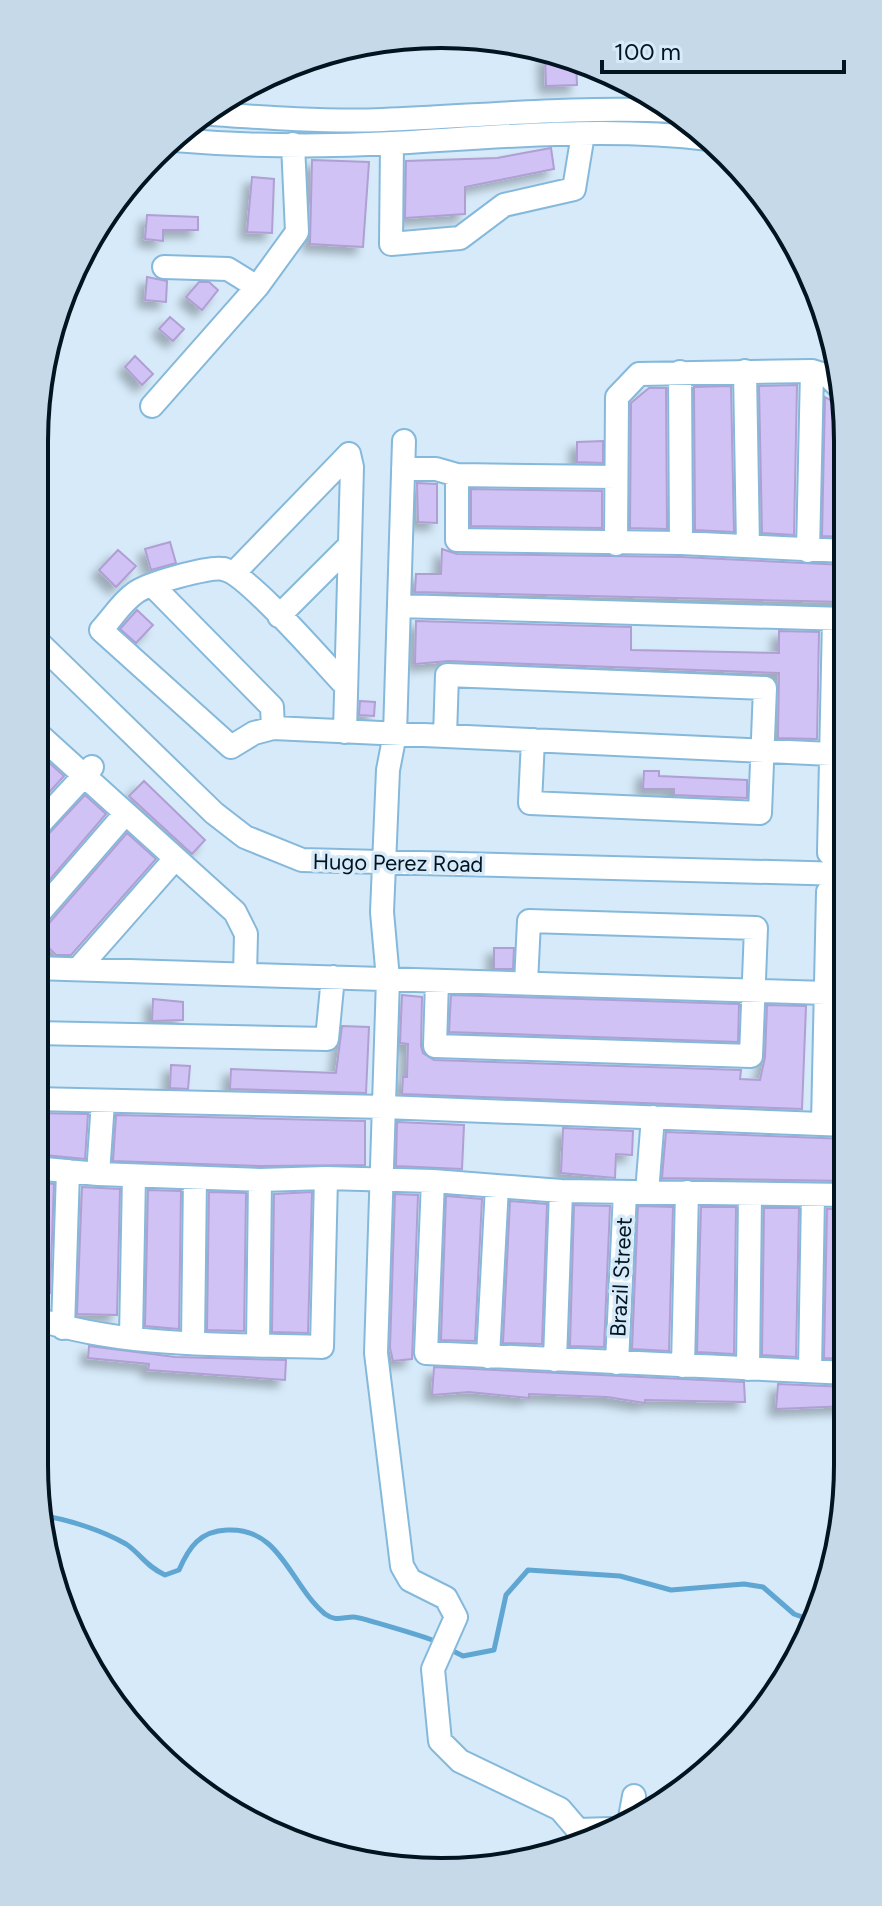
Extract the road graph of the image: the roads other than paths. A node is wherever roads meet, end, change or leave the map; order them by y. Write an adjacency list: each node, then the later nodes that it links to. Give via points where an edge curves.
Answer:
1 (654, 111): 2 (street, via 517,111 382,120)
2 (222, 115)
3 (583, 134): 4 (street); 6 (street); 6 (street, via 574,189 504,205 460,238 391,244)
4 (688, 136)
5 (188, 140): 7 (street)
6 (392, 143): 7 (street)
7 (293, 144): 9 (street, via 297,232)
8 (164, 267): 9 (street, via 228,269)
9 (257, 287): 14 (street)
10 (745, 371): 11 (street); 12 (street); 22 (street)
11 (812, 371): 13 (street); 23 (street)
12 (680, 372): 18 (street, via 639,374 617,397); 19 (street)
13 (828, 376)
14 (152, 406)
15 (404, 441): 16 (street)
16 (403, 469): 17 (street); 27 (street)
17 (457, 475): 18 (street); 20 (street, via 457,540)
18 (616, 477): 20 (street)
19 (681, 543): 20 (street); 22 (street)
20 (616, 544)
21 (350, 545): 25 (street, via 349,454); 28 (street); 31 (street)
22 (748, 546): 23 (street)
23 (808, 551): 24 (street)
24 (834, 551)
25 (234, 573): 26 (street, via 222,568); 28 (street)
26 (152, 585): 33 (street, via 272,707); 33 (street, via 135,593 101,630 231,747)
27 (399, 606): 29 (street); 35 (street)
28 (279, 616): 31 (street)
29 (834, 619)
30 (48, 652): 46 (street, Hugo Perez Road, via 245,837 302,860)
31 (344, 684): 34 (street)
32 (834, 709): 40 (street)
33 (273, 728): 34 (street)
34 (345, 732): 35 (street)
35 (395, 734): 36 (street); 46 (street, via 400,770)
36 (445, 736): 37 (street); 39 (street, via 447,675 749,687 765,688)
37 (533, 740): 39 (street); 39 (street, via 530,803 760,813)
38 (48, 741): 41 (street)
39 (762, 751): 40 (street)
40 (831, 754): 44 (street)
41 (88, 771): 42 (street); 43 (street)
42 (125, 814): 45 (street); 49 (street)
43 (48, 815)
44 (829, 853)
45 (174, 860): 51 (street); 52 (street, via 242,921)
46 (391, 862): 47 (street, Hugo Perez Road); 54 (street, via 397,913)
47 (834, 874)
48 (828, 892): 58 (street)
49 (48, 903)
50 (48, 968): 51 (street)
51 (78, 969): 52 (street)
52 (245, 974): 53 (street)
53 (333, 977): 54 (street); 59 (street, via 327,1039)
54 (388, 979): 55 (street); 62 (street)
55 (437, 981): 56 (street); 57 (street, via 435,1046 751,1056)
56 (526, 983): 57 (street); 57 (street, via 529,921 756,928)
57 (754, 991): 58 (street)
58 (826, 993): 64 (street)
59 (48, 1033)
60 (48, 1100): 61 (street)
61 (103, 1102): 62 (street); 68 (street)
62 (384, 1107): 63 (street); 73 (street)
63 (653, 1117): 64 (street); 77 (street, Brazil Street)
64 (823, 1123): 65 (street)
65 (834, 1124)
66 (48, 1169): 67 (street)
67 (68, 1171): 68 (street); 83 (street)
68 (98, 1174): 69 (street)
69 (134, 1176): 70 (street); 84 (street)
70 (195, 1178): 72 (street); 85 (street)
71 (326, 1178): 72 (street); 73 (street); 86 (street, via 322,1347)
72 (260, 1180): 86 (street)
73 (381, 1181): 74 (street); 96 (street, via 376,1353 402,1566 410,1580 446,1598 456,1617 433,1669 440,1741 460,1761 560,1809)
74 (433, 1181): 75 (street); 87 (street, via 426,1353)
75 (497, 1186): 76 (street); 87 (street)
76 (561, 1191): 77 (street); 88 (street)
77 (636, 1192): 78 (street); 89 (street, Brazil Street)
78 (687, 1192): 81 (street); 90 (street)
79 (813, 1195): 80 (street); 81 (street); 92 (street)
80 (834, 1195)
81 (750, 1196): 91 (street)
82 (48, 1323): 83 (street)
83 (63, 1328): 84 (street)
84 (131, 1337): 85 (street)
85 (193, 1341): 86 (street)
86 (258, 1345)
87 (488, 1357): 88 (street)
88 (555, 1360): 89 (street)
89 (617, 1363): 90 (street)
90 (683, 1366): 91 (street)
91 (748, 1369): 92 (street)
92 (810, 1371): 93 (street)
93 (834, 1372)
94 (634, 1796): 95 (street)
95 (632, 1808)
96 (577, 1833)

